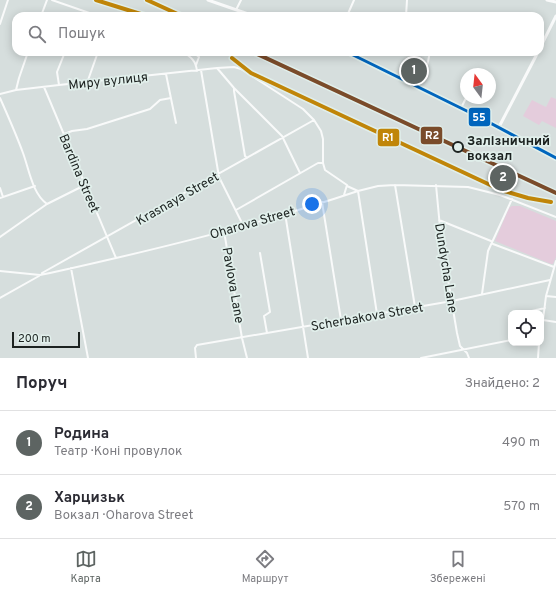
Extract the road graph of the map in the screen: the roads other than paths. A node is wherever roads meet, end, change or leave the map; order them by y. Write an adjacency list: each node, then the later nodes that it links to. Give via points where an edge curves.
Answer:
1 (8, 0): 17 (street)
2 (47, 0): 11 (street)
3 (52, 0): 12 (street)
4 (208, 0): 10 (main road)
5 (241, 0): 10 (street)
6 (354, 0): 14 (street)
7 (408, 0): 15 (street)
8 (547, 0): 9 (main road)
9 (556, 2)
10 (236, 10): 13 (main road)
11 (42, 12)
12 (86, 12)
13 (242, 12)
14 (349, 12)
15 (406, 12)
16 (556, 16): 18 (main road)
17 (0, 24)
18 (544, 40)
19 (27, 56): 37 (street)
20 (63, 56): 33 (street, via 57,72)
21 (97, 56): 32 (street)
22 (189, 56): 27 (street)
23 (198, 56): 27 (street)
24 (355, 56): 34 (main road)
25 (429, 56): 34 (street)
26 (536, 56): 45 (main road)
27 (196, 65): 30 (street)
28 (217, 68): 29 (street, Миру вулиця); 36 (street); 43 (street, Миру вулиця, via 242,69 303,108)
29 (201, 70): 30 (street, Миру вулиця); 52 (street)
30 (197, 71): 31 (street, Миру вулиця)
31 (166, 74): 32 (street, Миру вулиця); 40 (street)
32 (87, 83): 33 (street, Миру вулиця)
33 (58, 85): 35 (street, Миру вулиця)
34 (417, 86): 42 (main road)
35 (44, 87): 37 (street, Миру вулиця); 46 (street, Bardina Street)
36 (234, 88): 47 (street); 48 (street)
37 (16, 90): 38 (street, Миру вулиця)
38 (0, 94)
39 (0, 98): 57 (street)
40 (171, 98): 44 (street); 46 (street, via 160,100 150,109)
41 (463, 104): 42 (street)
42 (461, 108): 45 (main road)
43 (314, 120): 47 (street, Krasnaya Street); 50 (street, Миру вулиця, via 323,139)
44 (176, 123)
45 (499, 127): 49 (main road)
46 (64, 134): 53 (street, Bardina Street)
47 (283, 138): 48 (street, Krasnaya Street); 51 (street)
48 (247, 158): 52 (street, Krasnaya Street)
49 (556, 158)
50 (323, 163): 51 (street); 54 (street, via 324,170)
51 (300, 173): 65 (street)
52 (219, 174): 65 (street); 72 (street, Krasnaya Street)
53 (85, 185): 64 (street); 72 (street, Bardina Street)
54 (347, 185): 59 (street); 60 (street)
55 (395, 185): 56 (street, Oharova Street); 59 (street, Oharova Street); 87 (street)
56 (436, 185): 62 (street, Oharova Street, via 468,187); 68 (street, Dundycha Lane)
57 (34, 186): 61 (street); 64 (street, via 41,200)
58 (0, 188): 61 (street)
59 (358, 191): 60 (street, Oharova Street); 90 (street)
60 (344, 195): 63 (street, Oharova Street)
61 (2, 197)
62 (512, 199): 67 (street, Oharova Street); 73 (street)
63 (322, 202): 66 (street, Oharova Street); 91 (street)
64 (47, 204): 71 (street)
65 (236, 210): 69 (street)
66 (285, 213): 69 (street, Oharova Street); 94 (street)
67 (556, 217)
68 (439, 220): 73 (street); 86 (street, Dundycha Lane)
69 (242, 226): 70 (street, Oharova Street)
70 (224, 231): 75 (street, Oharova Street); 96 (street, Pavlova Lane)
71 (0, 237)
72 (108, 237): 75 (street, Bardina Street); 80 (street, Krasnaya Street)
73 (492, 242): 77 (street); 82 (street, via 488,251)
74 (260, 253): 95 (street, via 270,312 264,316)
75 (116, 258): 78 (street, Oharova Street)
76 (556, 261): 77 (street)
77 (554, 267): 81 (street)
78 (71, 268): 80 (street, Oharova Street); 100 (street)
79 (0, 271): 80 (street)
80 (40, 275): 85 (street, Krasnaya Street)
81 (550, 280): 82 (street, Scherbakova Street); 83 (street)
82 (482, 294): 86 (street, Scherbakova Street)
83 (546, 296): 84 (street); 88 (street)
84 (556, 297)
85 (0, 298)
86 (452, 301): 87 (street, Scherbakova Street); 99 (street, Dundycha Lane, via 460,346)
87 (415, 307): 90 (street, Scherbakova Street)
88 (545, 308): 89 (street); 92 (street)
89 (536, 310)
90 (377, 314): 91 (street, Scherbakova Street)
91 (341, 320): 94 (street, Scherbakova Street)
92 (544, 320): 93 (street)
93 (556, 322)
94 (303, 327): 95 (street, Scherbakova Street); 103 (street)
95 (267, 334): 96 (street, Scherbakova Street)
96 (243, 338): 101 (street, Scherbakova Street, via 196,346); 102 (street, Pavlova Lane)
97 (508, 341): 99 (street)
98 (539, 346): 106 (street)
99 (464, 350): 104 (street); 105 (street, Dundycha Lane)
100 (88, 358)
101 (196, 358)
102 (247, 358)
103 (308, 358)
104 (421, 358)
105 (469, 358)
106 (538, 358)

